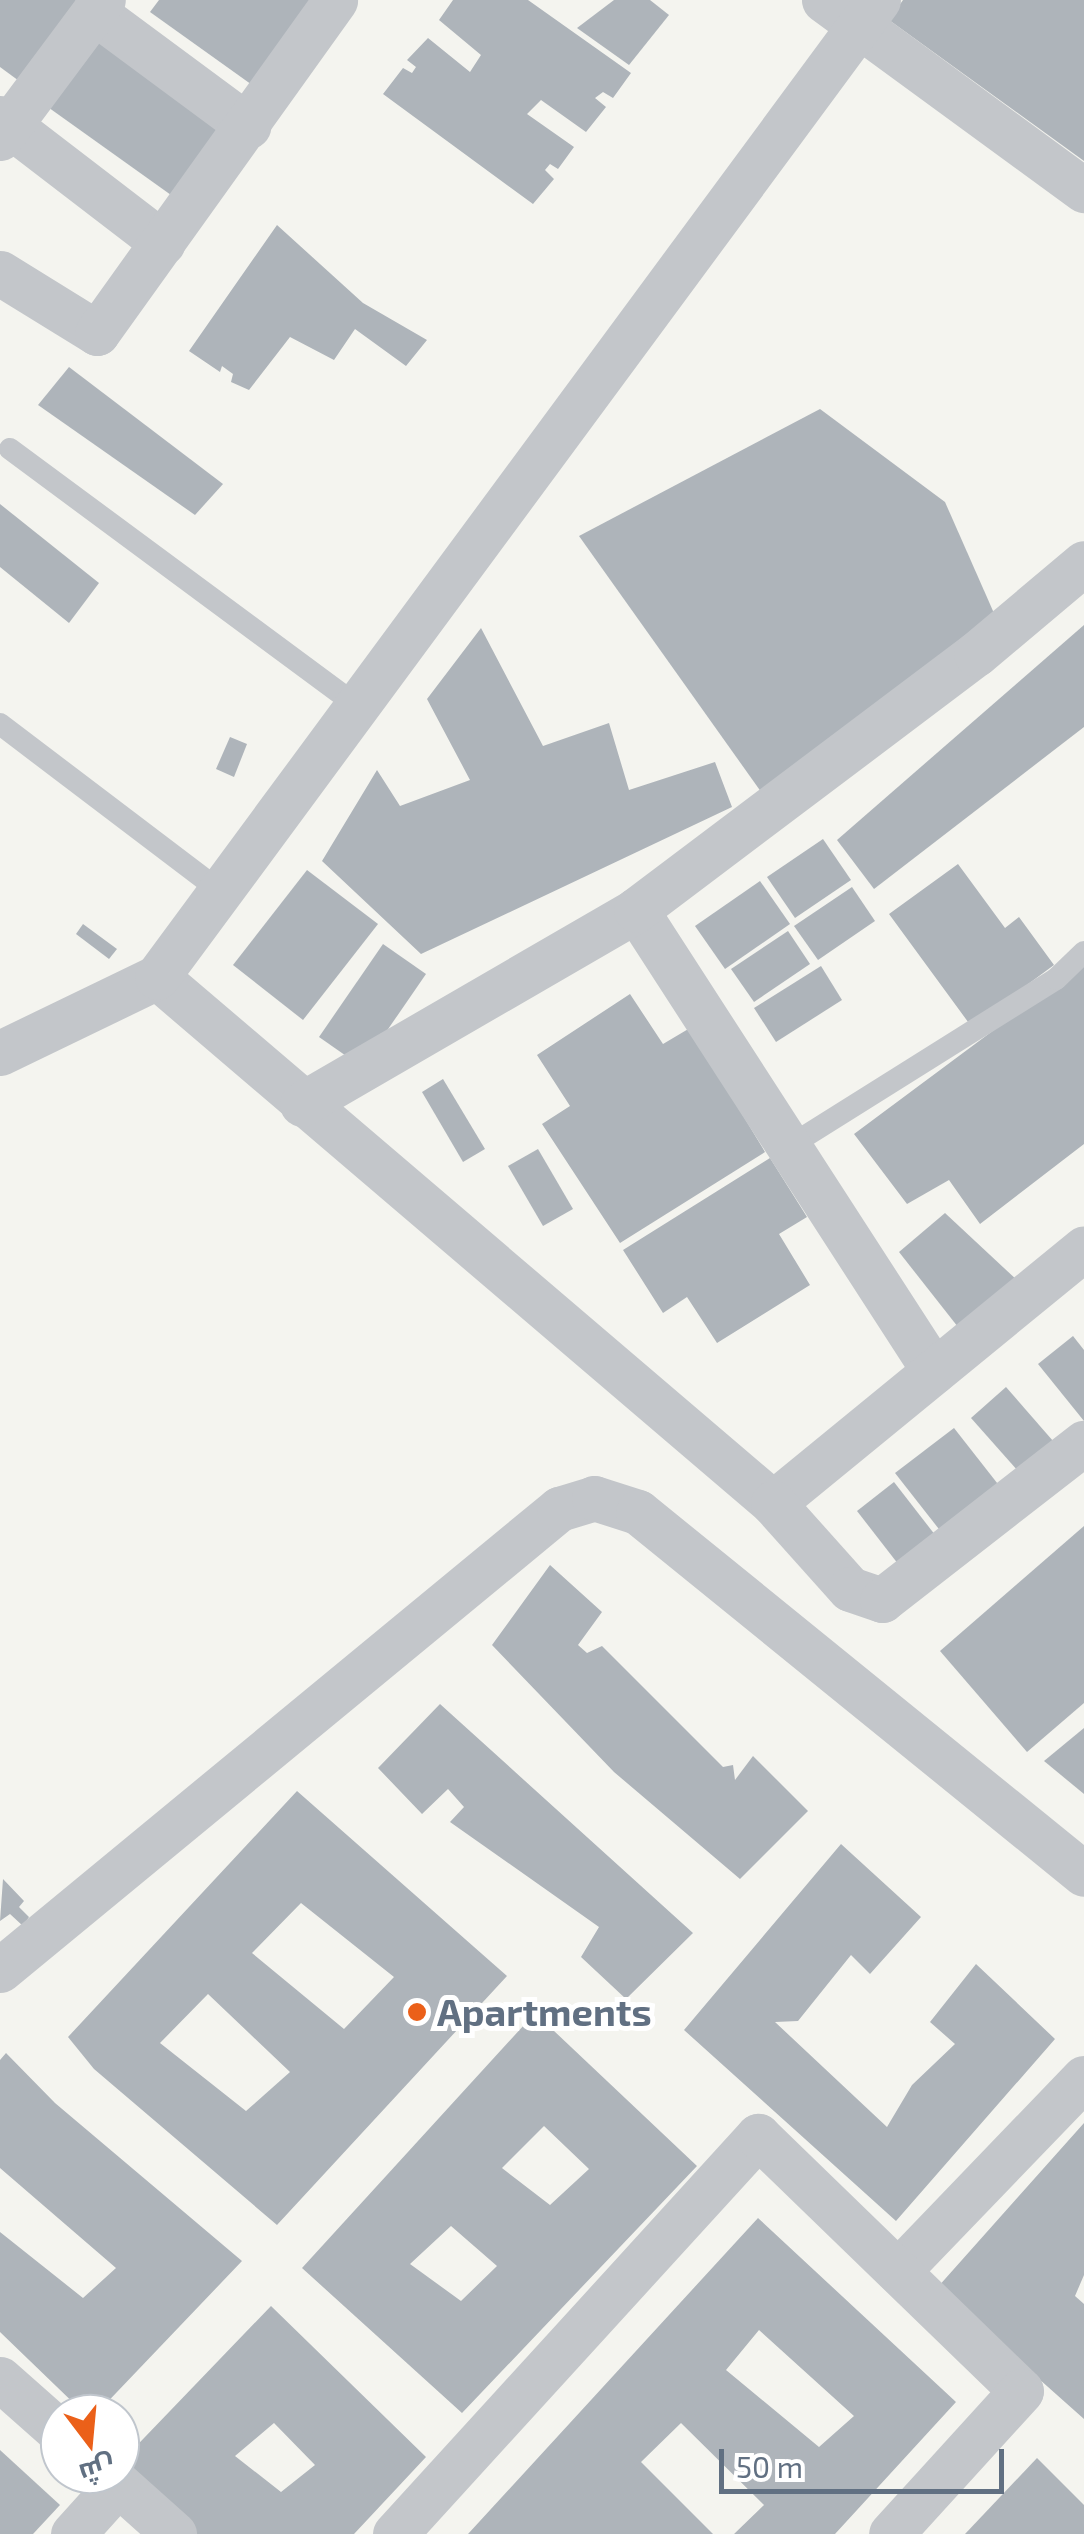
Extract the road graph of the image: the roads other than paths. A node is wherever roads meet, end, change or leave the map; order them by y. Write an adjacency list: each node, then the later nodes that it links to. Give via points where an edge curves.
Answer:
1 (824, 0): 4 (street)
2 (325, 3): 5 (street)
3 (99, 6): 5 (street); 6 (street)
4 (869, 14): 7 (street); 12 (street)
5 (248, 126): 8 (street)
6 (3, 128): 8 (street)
7 (1084, 190)
8 (163, 243): 9 (street, via 97,332)
9 (0, 273)
10 (10, 449): 12 (lane)
11 (1084, 563): 15 (street, via 976,654)
12 (357, 706): 14 (street)
13 (0, 724): 14 (lane)
14 (221, 892): 17 (street)
15 (636, 910): 19 (street); 20 (street)
16 (1084, 952): 20 (lane, via 1056,979)
17 (158, 977): 18 (street); 19 (street)
18 (0, 1053)
19 (302, 1104): 24 (street)
20 (788, 1147): 22 (street)
21 (1084, 1248): 22 (street)
22 (934, 1371): 24 (street)
23 (1084, 1442): 24 (street, via 882,1600 850,1589)
24 (773, 1503)
25 (1084, 1874): 26 (street, via 638,1512 594,1498 559,1509)
26 (0, 1970)
27 (1084, 2078): 28 (street)
28 (898, 2272): 35 (street, via 758,2136); 36 (street, via 1022,2391)
29 (0, 2379): 30 (street)
30 (40, 2414)
31 (101, 2494): 33 (street)
32 (129, 2494): 34 (street)
33 (72, 2534)
34 (174, 2534)
35 (396, 2534)
36 (891, 2534)

